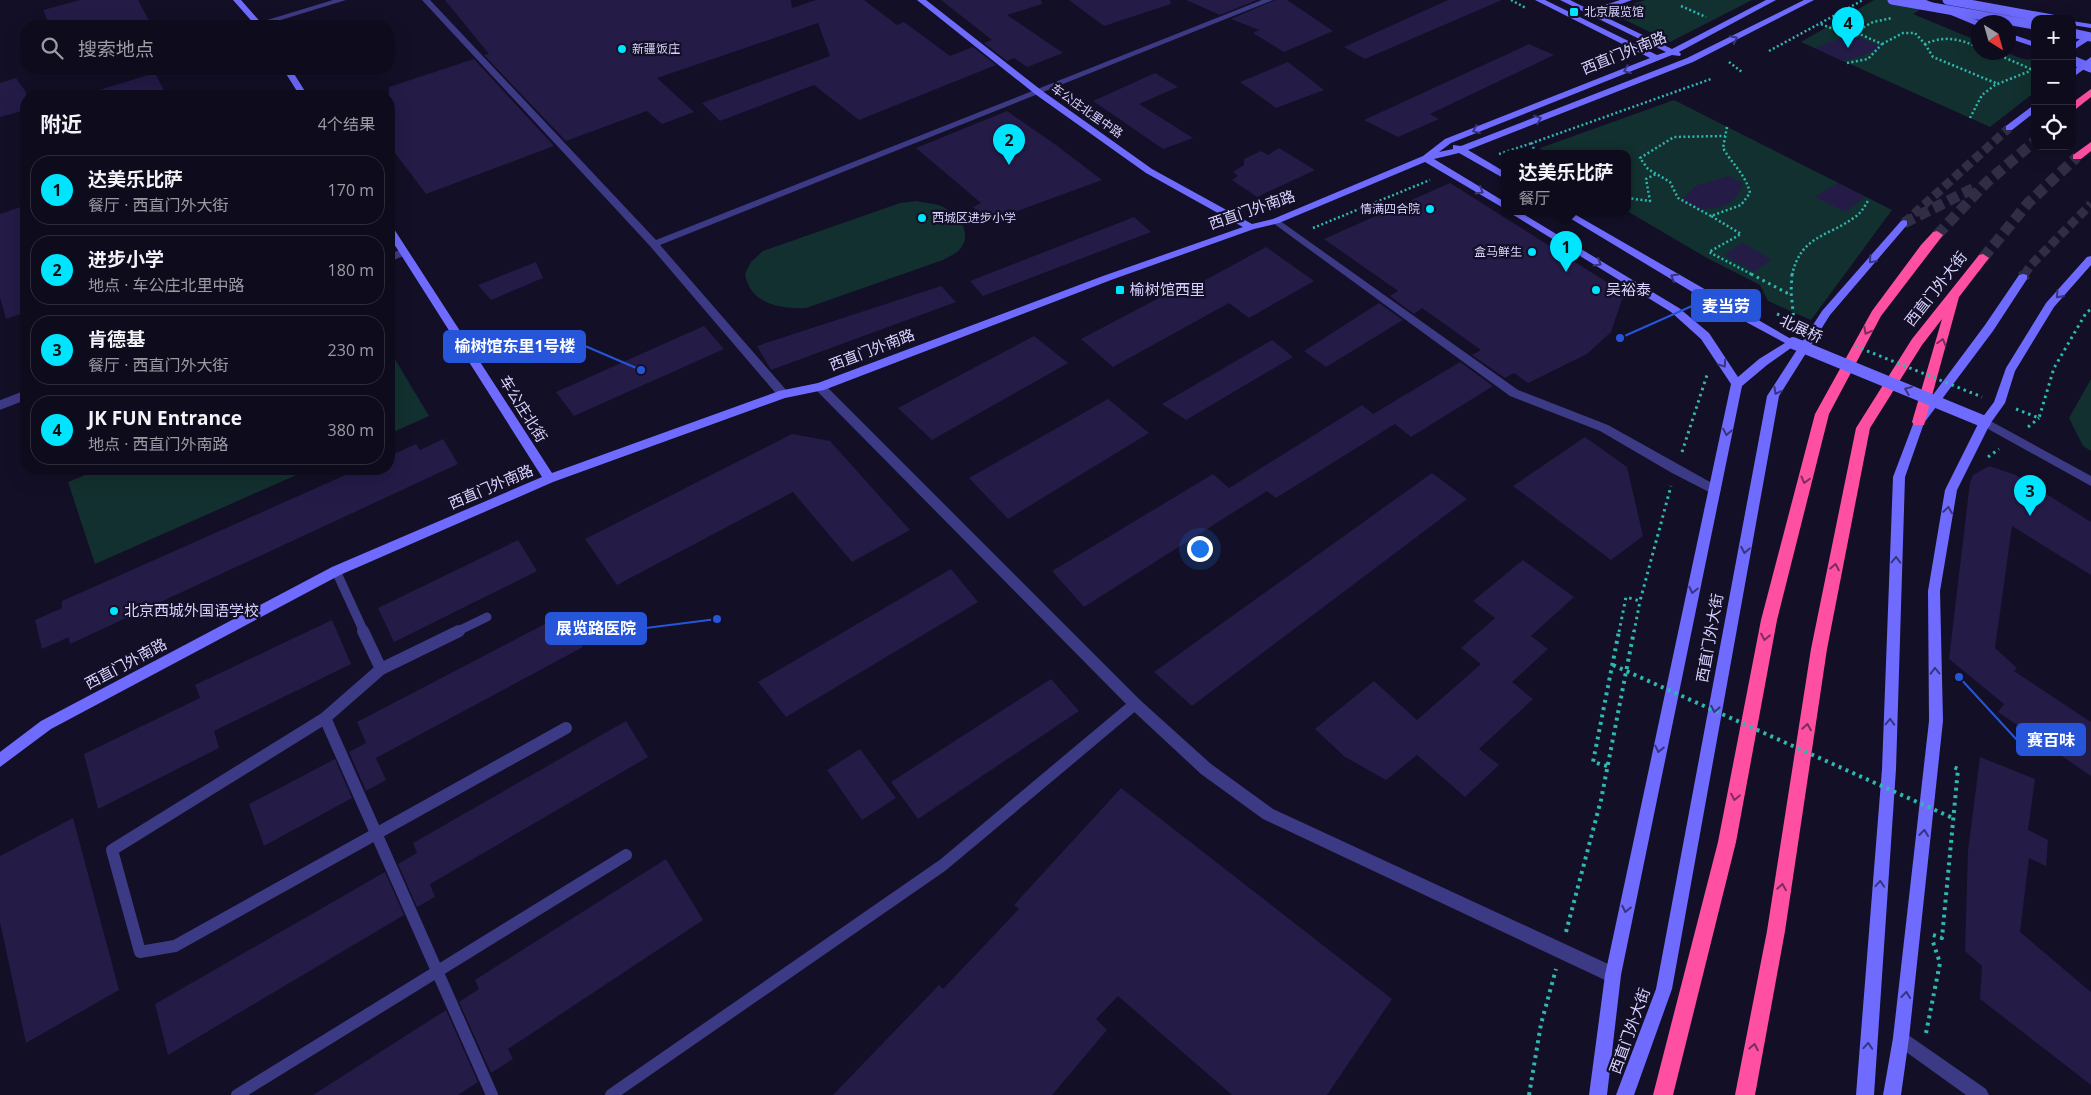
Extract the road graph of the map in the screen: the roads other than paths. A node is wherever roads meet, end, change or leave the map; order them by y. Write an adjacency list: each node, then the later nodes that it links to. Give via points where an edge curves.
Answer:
1 (237, 0): 17 (street)
2 (342, 0): 18 (street)
3 (426, 0): 56 (street)
4 (921, 0): 37 (street, 车公庄北里中路)
5 (1270, 0): 37 (street)
6 (1539, 0): 30 (street)
7 (1564, 0): 15 (street)
8 (1628, 0): 15 (street)
9 (1772, 0): 29 (street, 西直门外南路)
10 (1810, 0): 31 (street, 西直门外南路, one-way to 10)
11 (1892, 0): 21 (street, bridge)
12 (1919, 0): 19 (street)
13 (1947, 0): 16 (street, bridge)
14 (1959, 0): 22 (street)
15 (1591, 12): 29 (street)
16 (2031, 15)
17 (255, 20)
18 (276, 20)
19 (1971, 20)
20 (2076, 24): 23 (street)
21 (2031, 26)
22 (2031, 26)
23 (2091, 26)
24 (2076, 33): 25 (street, bridge)
25 (2091, 35): 28 (street)
26 (2016, 38): 27 (street)
27 (2031, 44)
28 (2076, 46)
29 (1672, 52): 30 (street, 西直门外南路); 31 (street)
30 (1657, 58): 42 (street, 西直门外南路, one-way to 42)
31 (1690, 60): 44 (street, 西直门外南路, one-way to 31)
32 (2076, 61): 33 (street, bridge)
33 (2089, 64): 34 (street)
34 (2076, 73)
35 (291, 75): 36 (street)
36 (300, 90)
37 (1038, 92): 53 (street, 车公庄北里中路, via 1149,171); 56 (street)
38 (2091, 92): 39 (highway)
39 (2076, 105)
40 (2031, 110): 41 (street)
41 (2009, 128)
42 (1448, 141): 44 (street); 45 (street, 西直门外南路)
43 (2091, 145): 46 (highway)
44 (1460, 150): 45 (street, 西直门外南路); 47 (street)
45 (1426, 158): 48 (street, one-way to 48); 51 (street, 西直门外南路)
46 (2078, 158)
47 (1501, 174)
48 (1501, 204)
49 (1519, 215): 64 (street, one-way to 64, via 1675,310 1705,336)
50 (1570, 215): 63 (street, 北展桥, one-way to 50)
51 (1276, 221): 53 (street, 西直门外南路); 73 (street, via 1514,393 1604,428)
52 (1904, 223): 90 (street, 西直门外大街, one-way to 90, via 1826,313 1773,396 1664,989)
53 (1251, 227): 65 (street, 西直门外南路)
54 (1937, 235): 91 (highway, one-way to 91, via 1876,314 1822,414 1769,620 1727,842)
55 (395, 238): 57 (street, 车公庄北街)
56 (654, 244): 66 (street)
57 (404, 252): 58 (lane); 71 (street, 车公庄北街)
58 (395, 256)
59 (1983, 258): 62 (highway, 西直门外大街)
60 (2091, 258): 70 (street, one-way to 70, via 2050,305 2010,371 1999,403)
61 (2023, 276): 69 (street)
62 (1956, 291): 69 (highway, one-way to 62); 92 (highway, 西直门外大街, one-way to 62, via 1776,931 1819,649 1863,428 1917,342)
63 (1793, 343): 64 (street); 70 (street, 北展桥, one-way to 63, bridge)
64 (1737, 384): 73 (street, 西直门外大街, one-way to 73)
65 (820, 387): 66 (street, 西直门外南路); 77 (street)
66 (783, 394): 71 (street, 西直门外南路)
67 (20, 397): 68 (lane)
68 (0, 405)
69 (1919, 422): 93 (street, one-way to 69, via 1888,769 1899,477)
70 (1986, 422): 72 (street); 85 (street, one-way to 70, via 1936,721 1934,591 1951,490)
71 (549, 479): 74 (street, 西直门外南路)
72 (2091, 482)
73 (1715, 490): 84 (street, 西直门外大街, one-way to 84)
74 (336, 571): 76 (lane); 80 (street, 西直门外南路, via 46,725)
75 (487, 617): 76 (lane)
76 (381, 669): 78 (lane)
77 (1135, 704): 84 (street, via 1206,769 1268,814); 88 (lane, via 943,865)
78 (325, 718): 81 (lane); 81 (lane, via 112,850 140,952 175,946)
79 (566, 728): 81 (lane)
80 (0, 762)
81 (376, 834): 83 (lane)
82 (626, 855): 83 (lane)
83 (437, 971): 86 (lane); 87 (lane)
84 (1613, 975): 89 (street, 西直门外大街)
85 (1901, 1038): 94 (street); 95 (street)
86 (237, 1095)
87 (492, 1095)
88 (611, 1095)
89 (1598, 1095)
90 (1625, 1095)
91 (1663, 1095)
92 (1745, 1095)
93 (1865, 1095)
94 (1892, 1095)
95 (1980, 1095)

